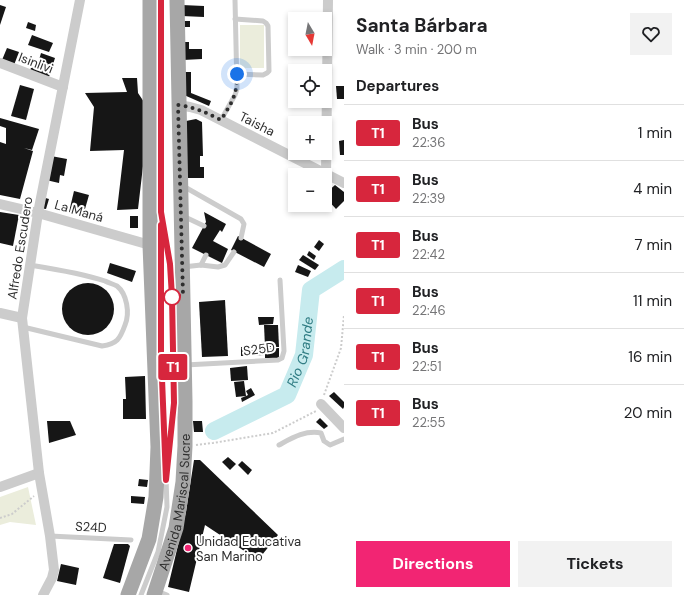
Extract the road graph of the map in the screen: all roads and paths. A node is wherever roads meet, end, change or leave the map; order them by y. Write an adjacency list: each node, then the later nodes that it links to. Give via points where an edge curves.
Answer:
1 (80, 0): 10 (street, Alfredo Escudero)
2 (150, 0): 24 (main road, Avenida Mariscal Sucre)
3 (161, 0): 19 (lane)
4 (177, 0): 11 (main road, Avenida Mariscal Sucre)
5 (235, 0): 7 (lane)
6 (328, 0): 14 (street)
7 (235, 19): 9 (lane); 9 (lane, via 263,21 268,26 269,71 263,74)
8 (0, 63): 10 (street, Isinlivi)
9 (237, 74): 12 (lane, via 235,95)
10 (63, 87): 20 (street, Alfredo Escudero)
11 (178, 105): 12 (street, Taisha, via 190,106); 17 (main road, Avenida Mariscal Sucre)
12 (221, 120): 13 (street, Taisha)
13 (316, 168)
14 (326, 168)
15 (332, 176): 16 (street, Taisha)
16 (344, 183)
17 (180, 184): 21 (main road, Avenida Mariscal Sucre); 23 (lane, via 241,219 244,224)
18 (0, 204): 20 (street, La Maná)
19 (161, 212): 34 (lane); 43 (lane, via 170,264 174,403)
20 (38, 213): 24 (street, La Maná); 27 (street, Alfredo Escudero)
21 (181, 216): 22 (lane); 29 (main road, Avenida Mariscal Sucre)
22 (204, 226)
23 (241, 238)
24 (150, 245): 51 (main road, Avenida Mariscal Sucre, via 158,446 156,497 149,540)
25 (234, 252): 28 (lane, via 225,265)
26 (206, 255): 28 (lane)
27 (30, 265): 33 (street, Alfredo Escudero); 33 (lane, via 96,278 116,285 124,294 127,307 126,323 116,342 102,346)
28 (201, 266): 29 (lane)
29 (182, 267): 35 (main road, Avenida Mariscal Sucre)
30 (280, 280): 35 (lane, S25D, via 284,351 282,358)
31 (0, 313): 33 (street)
32 (344, 315): 36 (path, via 341,348)
33 (23, 323): 42 (street, Alfredo Escudero)
34 (161, 345)
35 (184, 365): 41 (main road, Avenida Mariscal Sucre)
36 (321, 404): 37 (street); 41 (path, via 315,412 273,432)
37 (344, 428)
38 (164, 435): 43 (lane)
39 (344, 439): 40 (lane, via 330,445 324,441 321,433 313,431)
40 (278, 444)
41 (185, 446): 49 (main road, Avenida Mariscal Sucre, via 176,528)
42 (39, 473): 44 (street); 45 (street, Alfredo Escudero)
43 (166, 480): 52 (lane, via 167,507 158,552)
44 (0, 487)
45 (43, 489): 46 (path, via 12,514); 47 (street, Alfredo Escudero)
46 (0, 518)
47 (50, 536): 48 (lane, S24D); 50 (street, Alfredo Escudero, via 54,570)
48 (131, 540)
49 (159, 594)
50 (43, 595)
51 (128, 595)
52 (141, 595)

